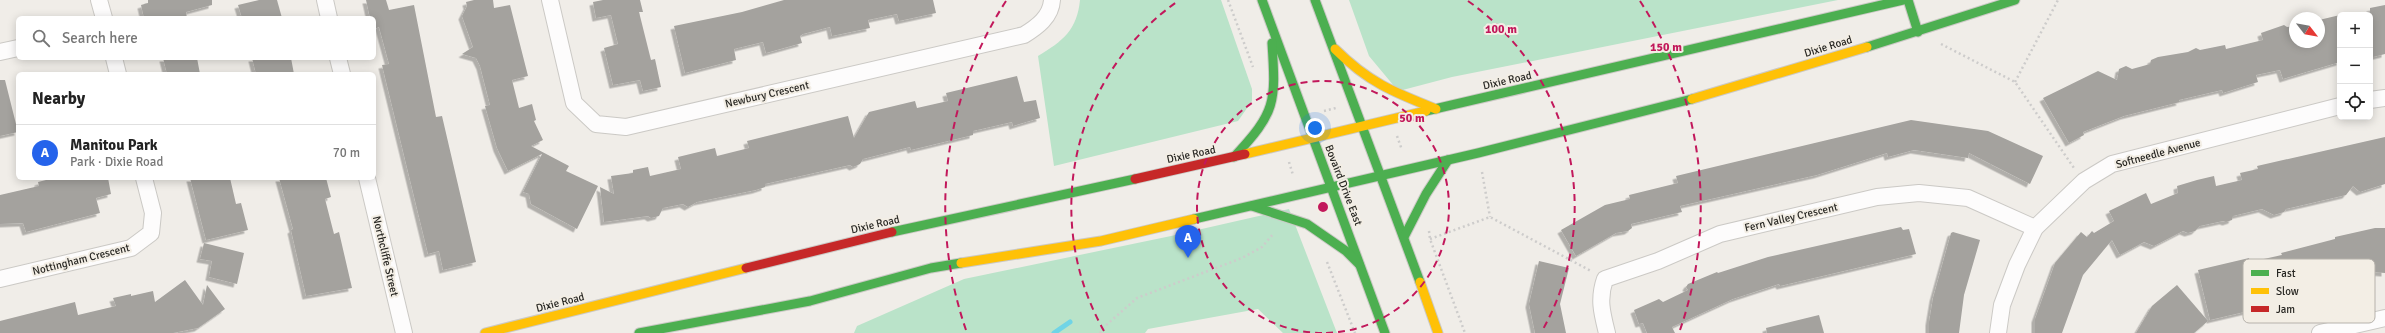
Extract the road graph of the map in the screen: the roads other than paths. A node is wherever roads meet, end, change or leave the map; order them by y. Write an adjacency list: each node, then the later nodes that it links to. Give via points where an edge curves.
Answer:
1 (99, 0): 10 (street)
2 (324, 0): 11 (street)
3 (550, 0): 4 (street, Newbury Crescent, via 574,103 596,124 626,127 1024,35 1041,24 1052,6)
4 (1052, 0)
5 (1262, 0): 12 (main road, Bovaird Drive East)
6 (1315, 0): 14 (main road)
7 (1903, 0): 24 (main road, Dixie Road)
8 (1908, 0): 13 (main road)
9 (2015, 0): 13 (main road, Dixie Road)
10 (103, 16)
11 (328, 16)
12 (1272, 26): 26 (main road, Bovaird Drive East); 27 (main road, via 1273,91 1268,115 1260,129)
13 (1918, 32): 28 (main road, Dixie Road, via 1654,110)
14 (1332, 46): 24 (main road, via 1386,89); 25 (main road)
15 (16, 48): 16 (street)
16 (0, 52)
17 (114, 60): 19 (street)
18 (338, 60): 20 (street)
19 (118, 72)
20 (342, 72)
21 (2385, 98): 22 (street)
22 (2373, 100)
23 (2337, 107): 34 (street, Softneedle Avenue, via 2112,164 2084,181)
24 (1436, 109): 25 (main road, Dixie Road)
25 (1362, 126): 26 (main road, Dixie Road); 29 (main road)
26 (1313, 137): 27 (main road, Dixie Road); 32 (main road, Bovaird Drive East)
27 (1234, 157): 42 (main road, Dixie Road, via 866,238)
28 (1448, 160): 29 (main road, Dixie Road); 35 (main road, via 1426,194)
29 (1380, 174): 32 (main road, Dixie Road); 35 (main road)
30 (145, 180): 37 (street, Nottingham Crescent, via 153,213 151,233 131,248)
31 (367, 180): 41 (street, Northcliffe Street)
32 (1332, 186): 33 (main road, Dixie Road); 36 (main road, Bovaird Drive East)
33 (1251, 205): 36 (main road, via 1307,224 1346,251); 43 (main road, Dixie Road, via 1100,241 931,268 810,301)
34 (2035, 228): 46 (street, Fern Valley Crescent, via 1968,198 1919,193 1877,197 1720,234 1658,261 1605,279 1600,292 1600,307); 47 (street, Softneedle Avenue, via 2002,305)
35 (1404, 236): 45 (main road)
36 (1361, 266): 44 (main road, Bovaird Drive East)
37 (0, 279)
38 (2385, 318): 39 (street)
39 (2375, 320)
40 (2363, 323): 48 (street)
41 (404, 333)
42 (485, 333)
43 (639, 333)
44 (1385, 333)
45 (1438, 333)
46 (1607, 333)
47 (1998, 333)
48 (2320, 333)

